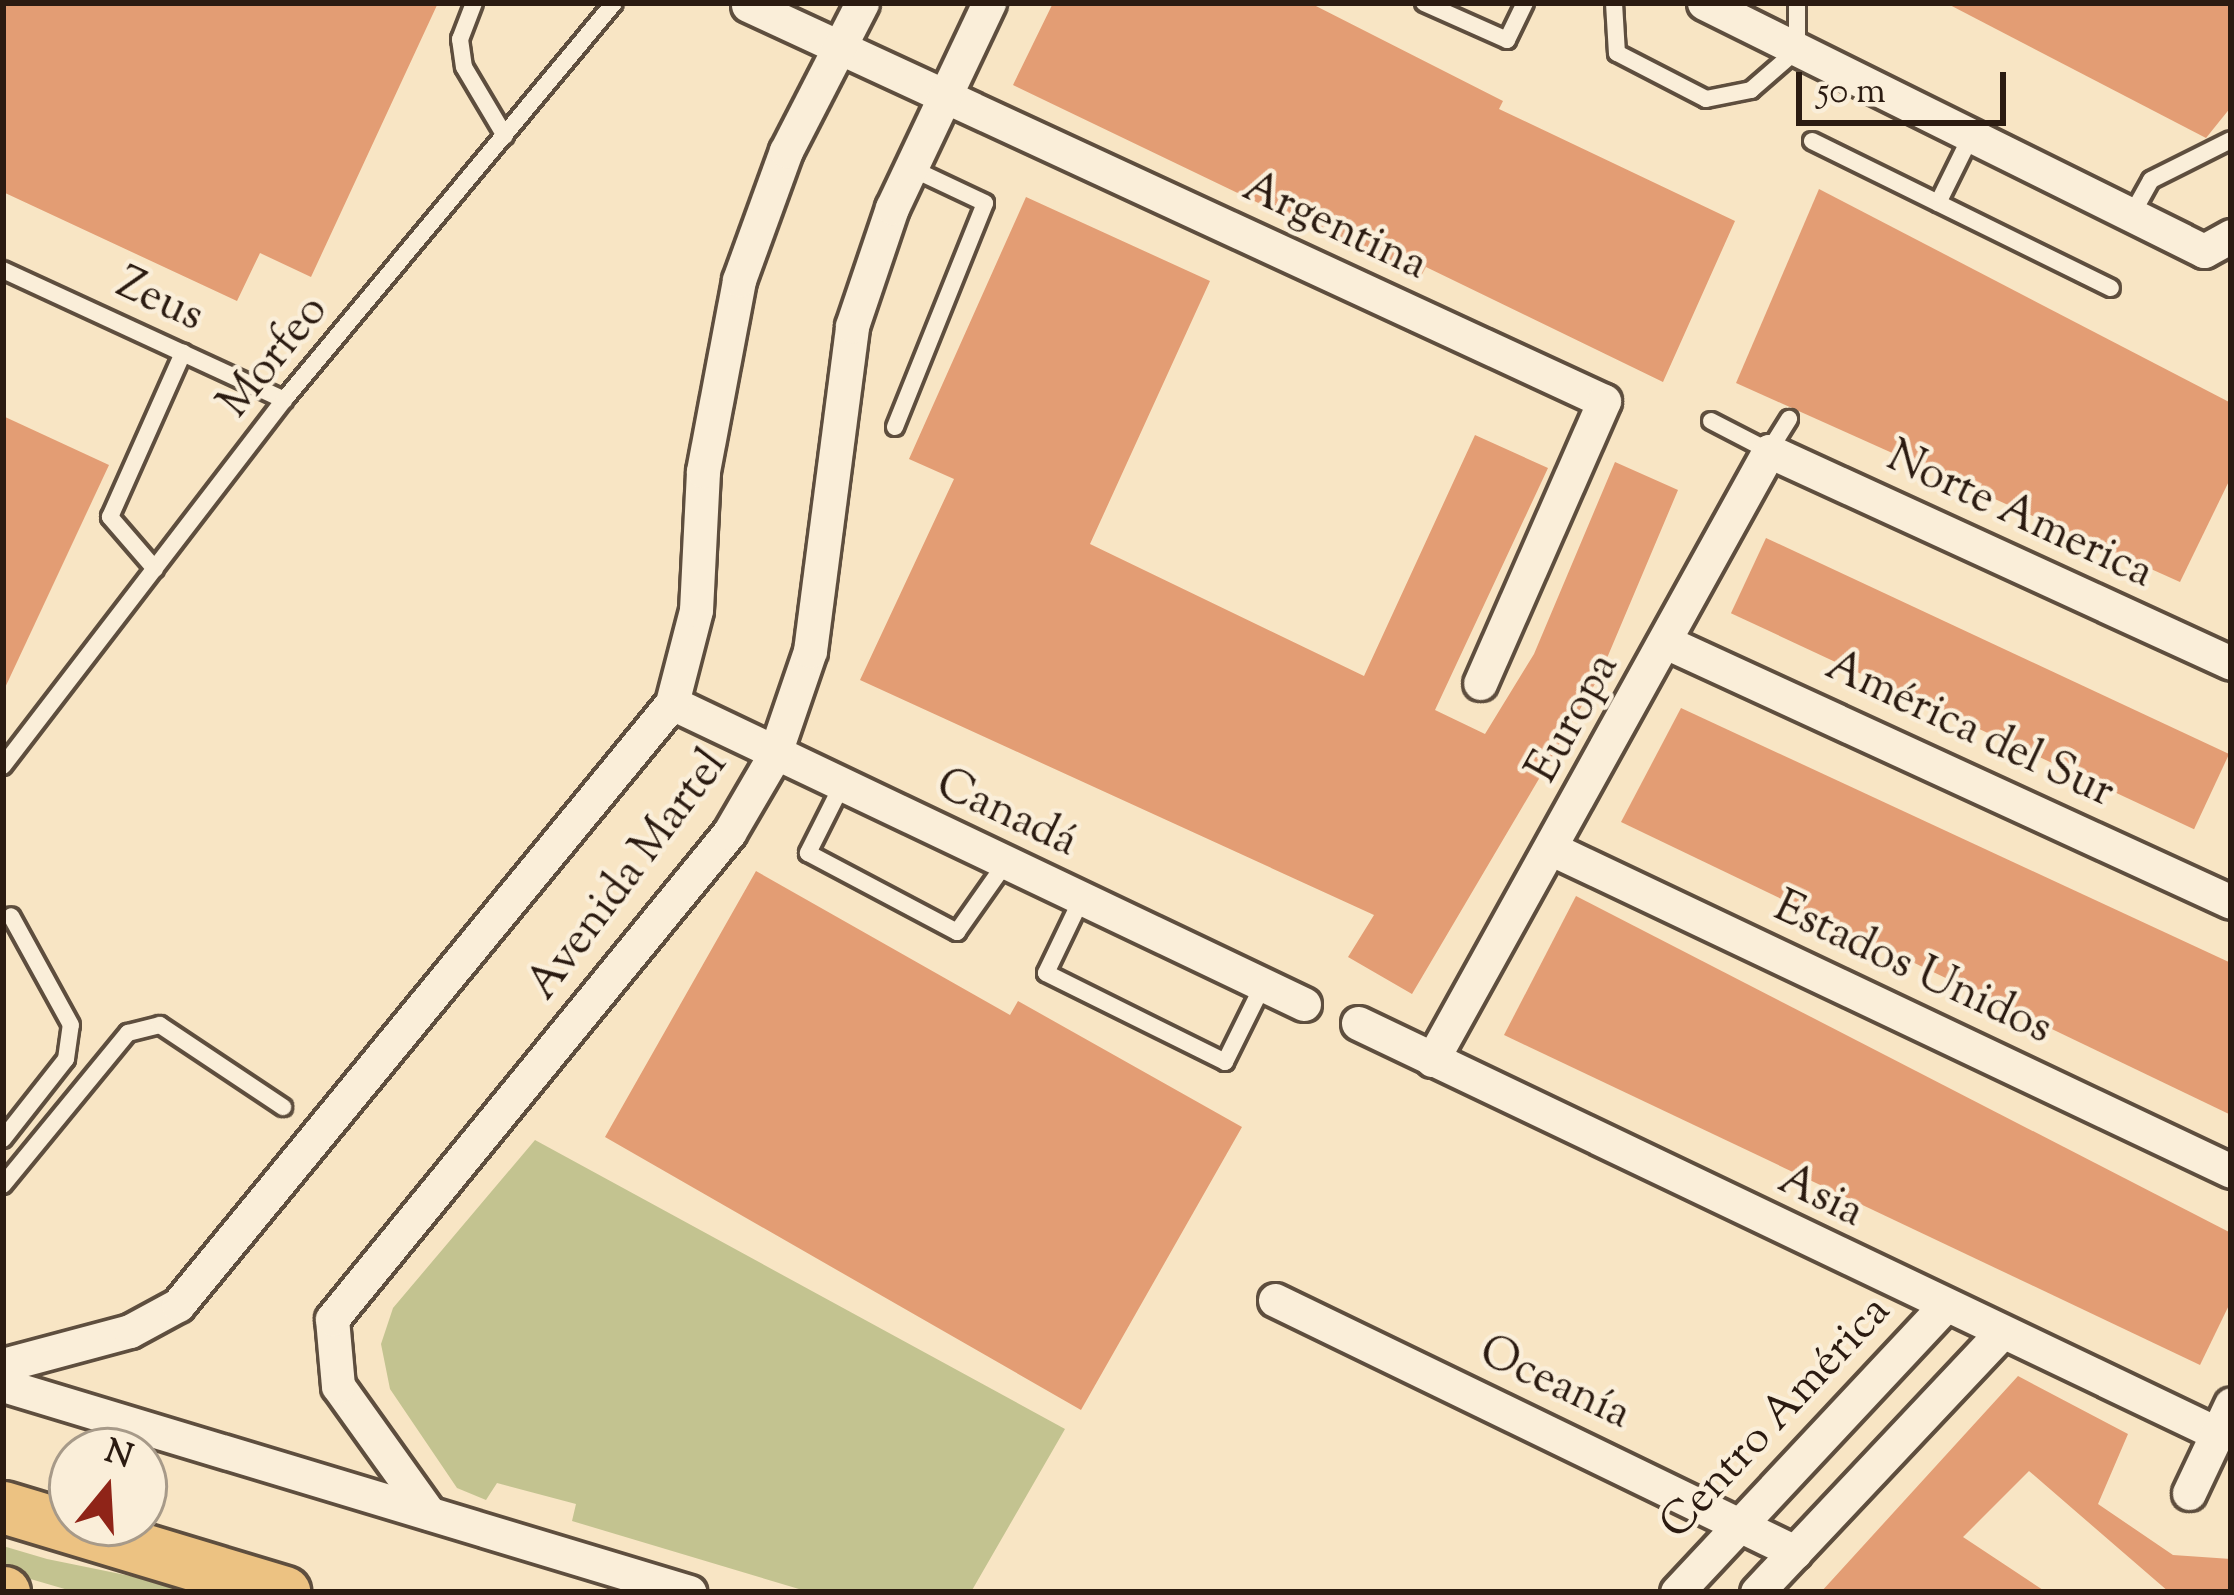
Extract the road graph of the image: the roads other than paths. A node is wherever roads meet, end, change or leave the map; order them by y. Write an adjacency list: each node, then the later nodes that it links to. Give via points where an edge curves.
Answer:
1 (474, 3): 14 (lane, via 461,54)
2 (614, 3): 14 (lane, Morfeo)
3 (862, 3): 11 (street, Avenida Martel)
4 (988, 3): 13 (street, Avenida Martel)
5 (1424, 3): 6 (lane, via 1507,40)
6 (1526, 3)
7 (1613, 3): 12 (lane, via 1617,53 1706,99 1750,90)
8 (1704, 3): 12 (street)
9 (1797, 3): 12 (lane)
10 (748, 5): 11 (street, Argentina)
11 (837, 49): 13 (street, Argentina); 34 (street, Avenida Martel, via 739,280 703,472 696,610)
12 (1798, 50): 15 (street)
13 (943, 97): 18 (street, Avenida Martel); 33 (street, Argentina, via 1604,401)
14 (505, 136): 25 (lane, Morfeo)
15 (1970, 136): 19 (lane); 20 (street)
16 (2231, 140): 20 (lane, via 2151,180)
17 (1813, 141): 19 (lane)
18 (911, 168): 28 (lane, via 985,203); 35 (street, Avenida Martel, via 840,367 813,633)
19 (1938, 203): 23 (lane)
20 (2131, 216): 21 (street)
21 (2222, 250)
22 (3, 270): 24 (lane, Zeus)
23 (2111, 289)
24 (183, 353): 25 (lane, Zeus); 30 (lane, via 110,517)
25 (284, 400): 30 (lane, Morfeo)
26 (1789, 418): 29 (lane, Europa)
27 (1711, 421): 29 (lane)
28 (895, 427)
29 (1769, 452): 31 (street, Europa); 32 (street, Norte America)
30 (154, 569): 36 (lane, Morfeo)
31 (1670, 644): 38 (street, Europa); 41 (street, América del Sur)
32 (2231, 663)
33 (1480, 683)
34 (672, 703): 35 (street, Canadá); 54 (street, Avenida Martel, via 178,1305 130,1331)
35 (774, 757): 37 (street, Canadá); 59 (street, Avenida Martel, via 729,833 332,1319 338,1386 385,1465)
36 (3, 766)
37 (841, 788): 39 (street, Canadá); 39 (lane, via 808,853 957,932)
38 (1553, 850): 46 (street, Europa); 49 (street, Estados Unidos)
39 (1005, 864): 40 (street, Canadá)
40 (1081, 900): 43 (street, Canadá); 43 (lane, via 1046,973 1225,1062)
41 (2231, 902)
42 (11, 916): 48 (lane, via 70,1025 66,1059)
43 (1263, 985): 44 (street, Canadá)
44 (1304, 1004)
45 (1358, 1023): 46 (street, Asia)
46 (1432, 1060): 52 (street, Asia)
47 (283, 1107): 50 (lane, via 160,1024 128,1033)
48 (3, 1138)
49 (2231, 1171)
50 (3, 1185)
51 (1275, 1300): 60 (street, Oceanía)
52 (1943, 1308): 53 (street, Asia); 60 (street, Centro América)
53 (1999, 1335): 56 (street, Asia); 62 (street)
54 (3, 1365)
55 (3, 1385): 59 (street)
56 (2223, 1419): 57 (street)
57 (2189, 1492)
58 (3, 1507): 63 (main road)
59 (429, 1514): 64 (street)
60 (1741, 1522): 62 (street, Oceanía); 65 (street, Centro América)
61 (3, 1532): 63 (main road, via 184,1579)
62 (1795, 1552): 66 (street)
63 (273, 1589)
64 (689, 1592)
65 (1677, 1592)
66 (1757, 1592)

